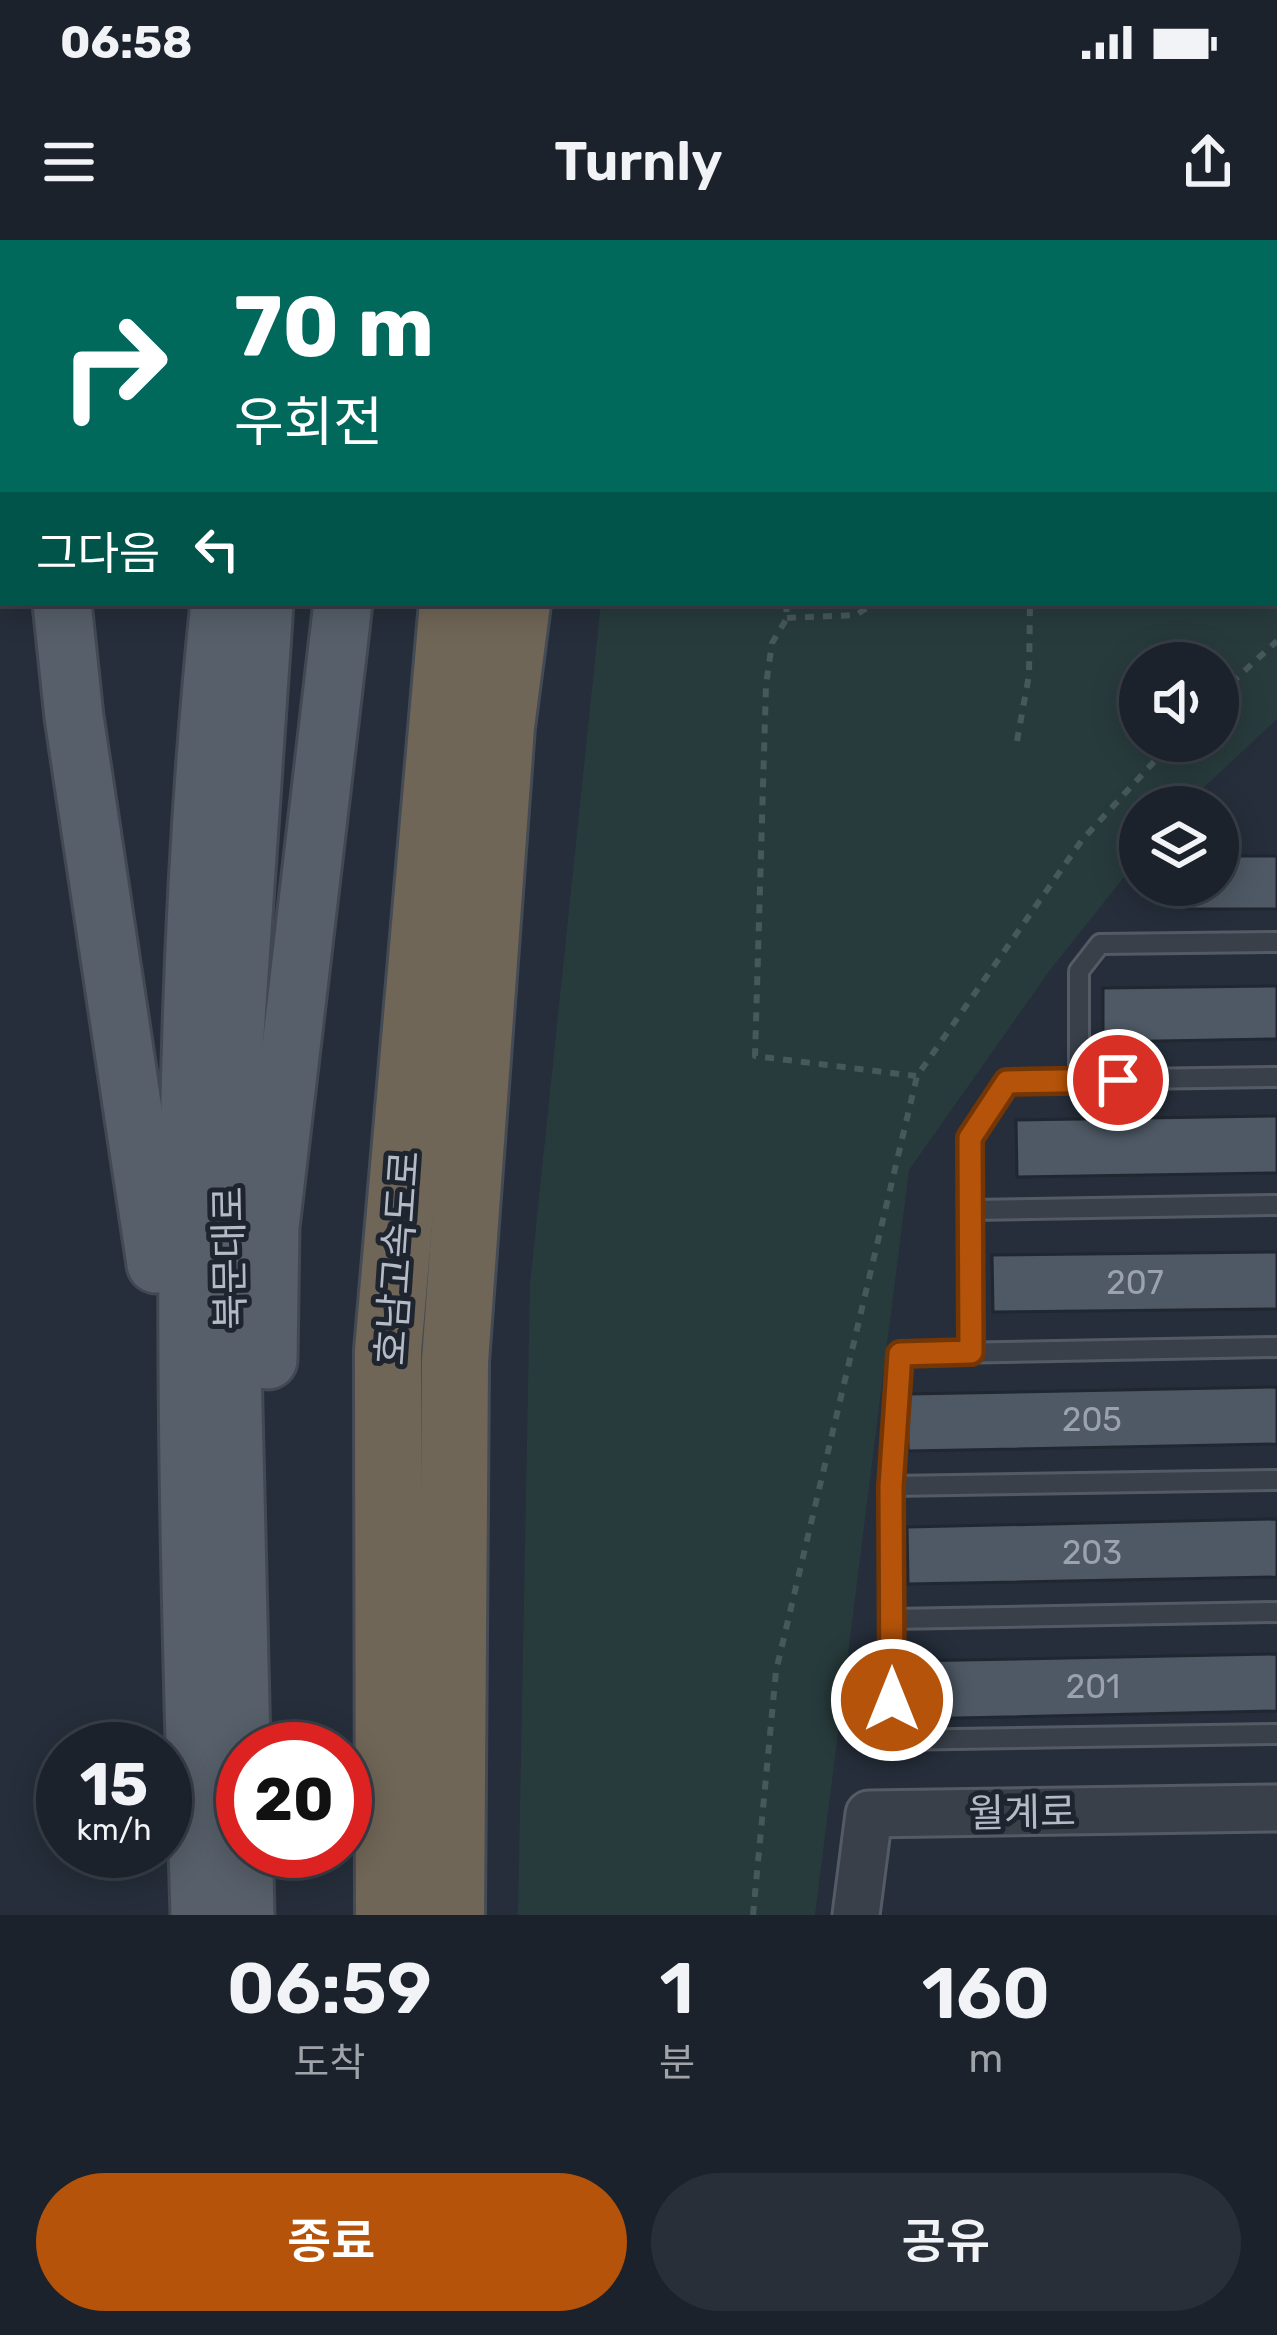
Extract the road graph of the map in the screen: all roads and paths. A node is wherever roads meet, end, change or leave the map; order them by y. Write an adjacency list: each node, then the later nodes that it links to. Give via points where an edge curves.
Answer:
1 (62, 606): 25 (main road)
2 (220, 606): 25 (main road, 북문대로, via 185,1147)
3 (264, 606): 26 (main road, 북문대로, via 227,1154)
4 (343, 606): 26 (main road, via 269,1227 267,1444)
5 (453, 606): 33 (highway, 호남고속도로, via 388,1351)
6 (517, 606): 34 (highway, 호남고속도로, via 455,1360)
7 (786, 606): 10 (path)
8 (870, 606): 10 (path, via 856,615)
9 (1030, 606): 13 (path)
10 (787, 618): 16 (path, via 772,643 766,685 755,1056)
11 (1277, 641): 12 (path)
12 (1239, 676)
13 (1017, 741)
14 (1154, 762): 16 (path, via 1082,840)
15 (1277, 942): 18 (lane, via 1100,944 1079,971)
16 (917, 1076): 35 (path, via 776,1671)
17 (1277, 1078): 18 (lane)
18 (1079, 1081): 20 (lane, via 1007,1082 970,1138)
19 (1277, 1205): 20 (lane)
20 (970, 1210): 22 (lane)
21 (1277, 1348): 22 (lane)
22 (971, 1352): 24 (lane, via 900,1354)
23 (1277, 1480): 24 (lane)
24 (891, 1486): 28 (lane)
25 (187, 1490): 31 (main road, 북문대로)
26 (233, 1576): 32 (main road, 북문대로)
27 (1277, 1612): 28 (lane)
28 (892, 1619): 29 (lane, via 893,1740)
29 (1277, 1734)
30 (1277, 1808): 36 (street, 월계로, via 869,1814)
31 (200, 1915)
32 (245, 1915)
33 (389, 1915)
34 (451, 1915)
35 (753, 1915)
36 (856, 1915)

